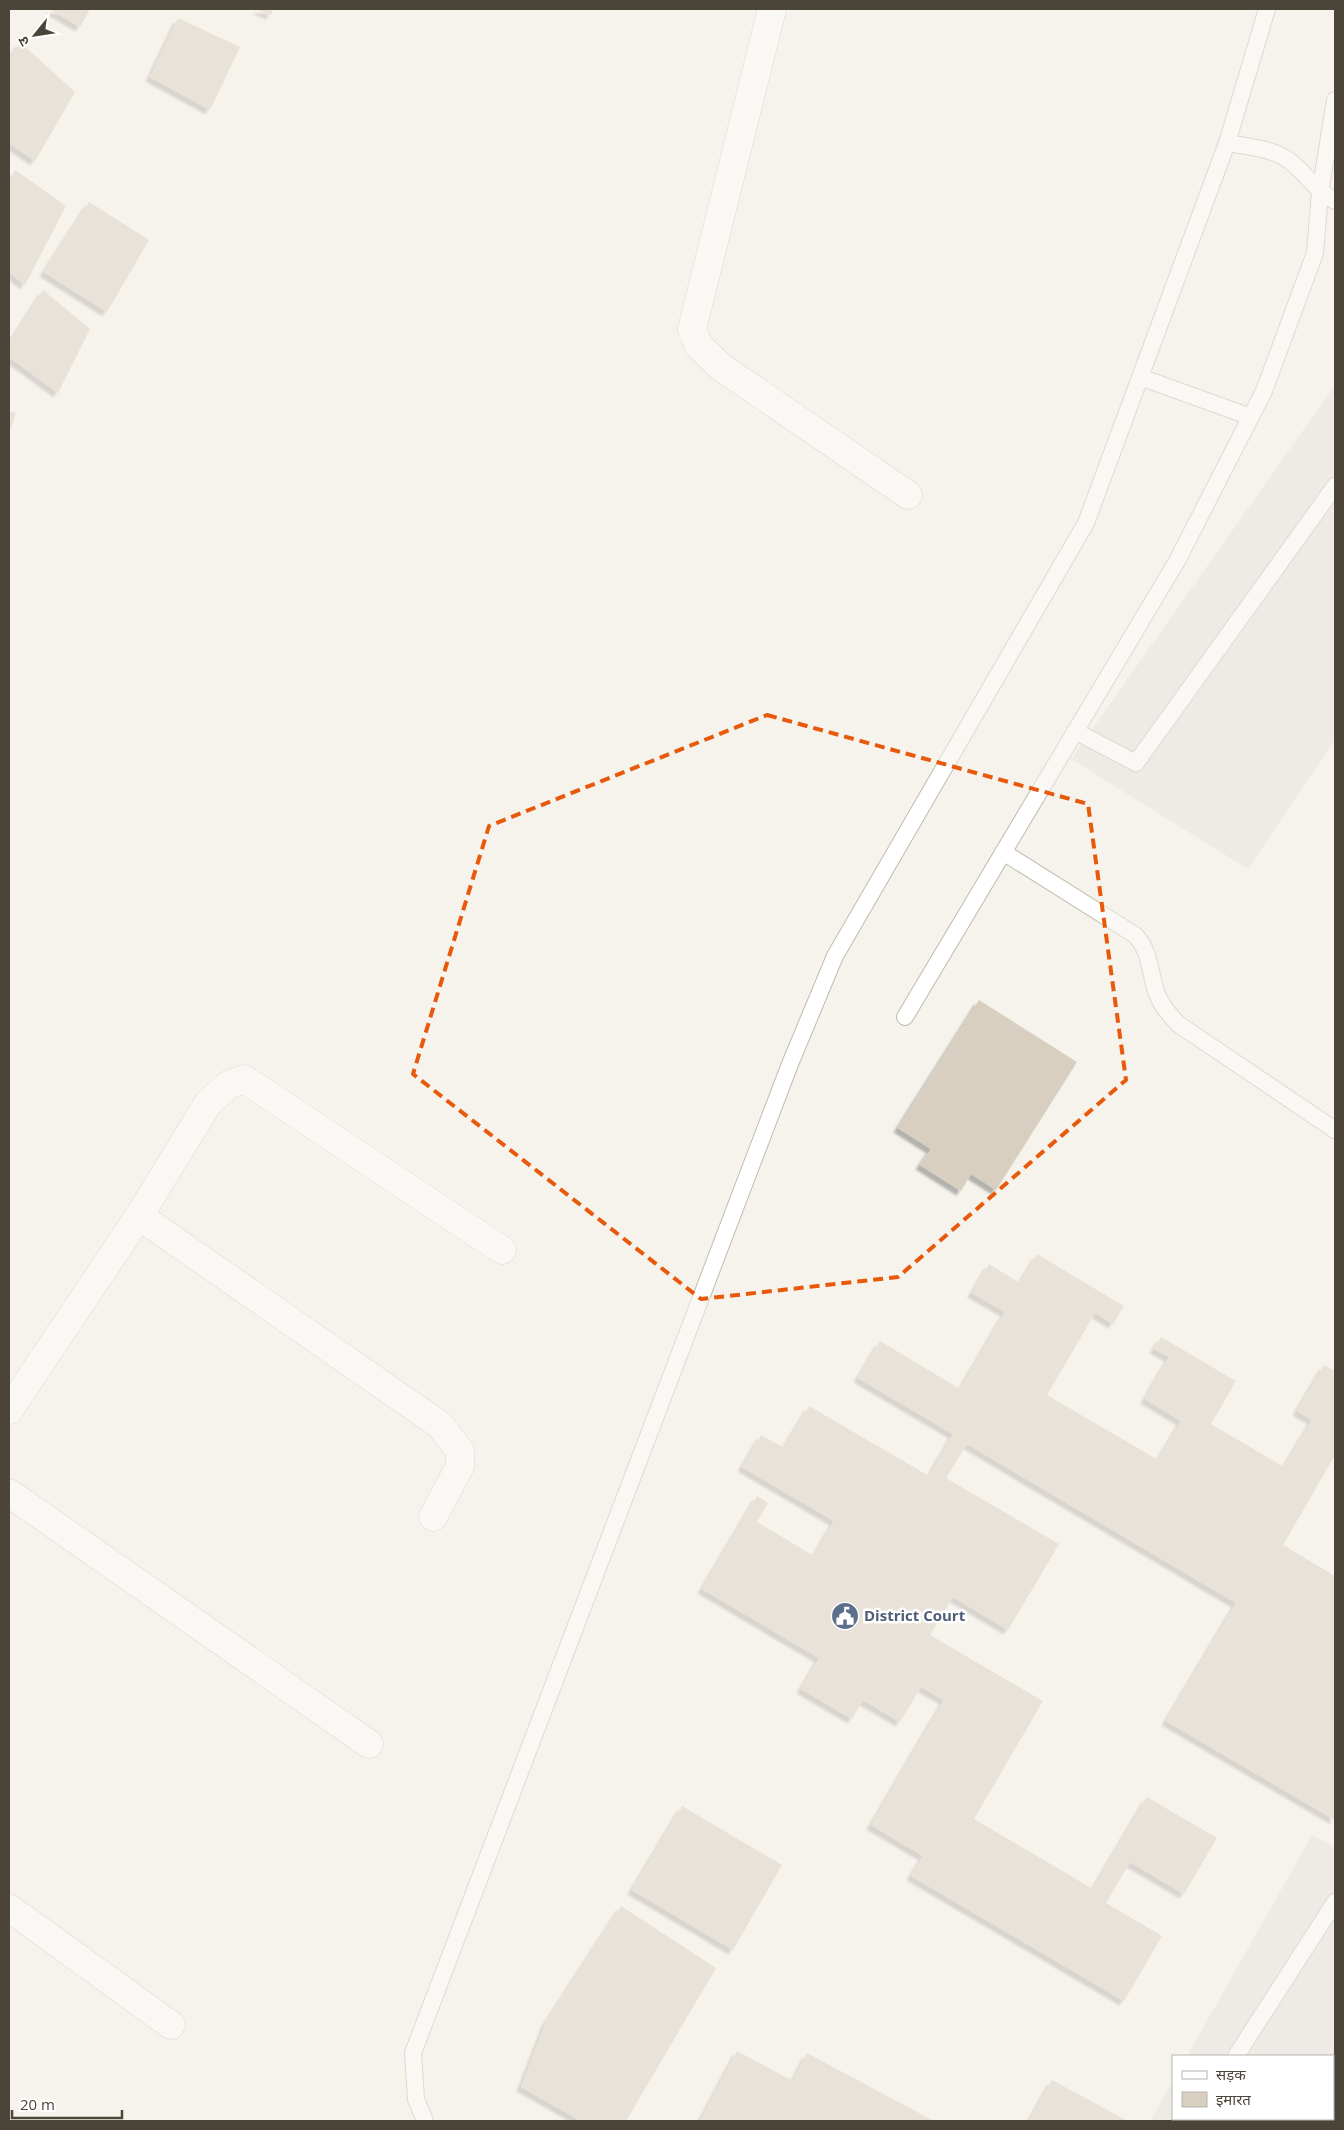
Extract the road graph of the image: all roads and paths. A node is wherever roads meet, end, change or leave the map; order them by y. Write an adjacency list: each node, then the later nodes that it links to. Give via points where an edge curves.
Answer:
1 (772, 9): 10 (street, via 692,329 698,345 721,367)
2 (1267, 9): 4 (lane)
3 (1335, 100): 5 (lane)
4 (1227, 143): 5 (lane, via 1257,147 1290,160); 7 (lane)
5 (1320, 192): 6 (lane); 8 (lane, via 1314,253 1264,391)
6 (1335, 201)
7 (1140, 377): 8 (lane); 25 (lane, via 1086,523 835,956 805,1028 413,2053 416,2099)
8 (1251, 417): 11 (lane, via 1177,561)
9 (1335, 486): 11 (lane, via 1136,763)
10 (908, 495)
11 (1075, 731): 12 (lane)
12 (1003, 852): 13 (lane); 14 (lane, via 1135,935 1144,944 1162,1006 1178,1024)
13 (905, 1017)
14 (1335, 1130)
15 (139, 1216): 16 (street, via 209,1102 228,1085 244,1078); 17 (street); 19 (street, via 440,1425 460,1451 460,1466)
16 (502, 1250)
17 (9, 1410)
18 (9, 1493): 20 (street)
19 (433, 1517)
20 (369, 1744)
21 (1335, 1902): 24 (lane)
22 (9, 1908): 23 (street)
23 (171, 2025)
24 (1237, 2055)
25 (425, 2121)

